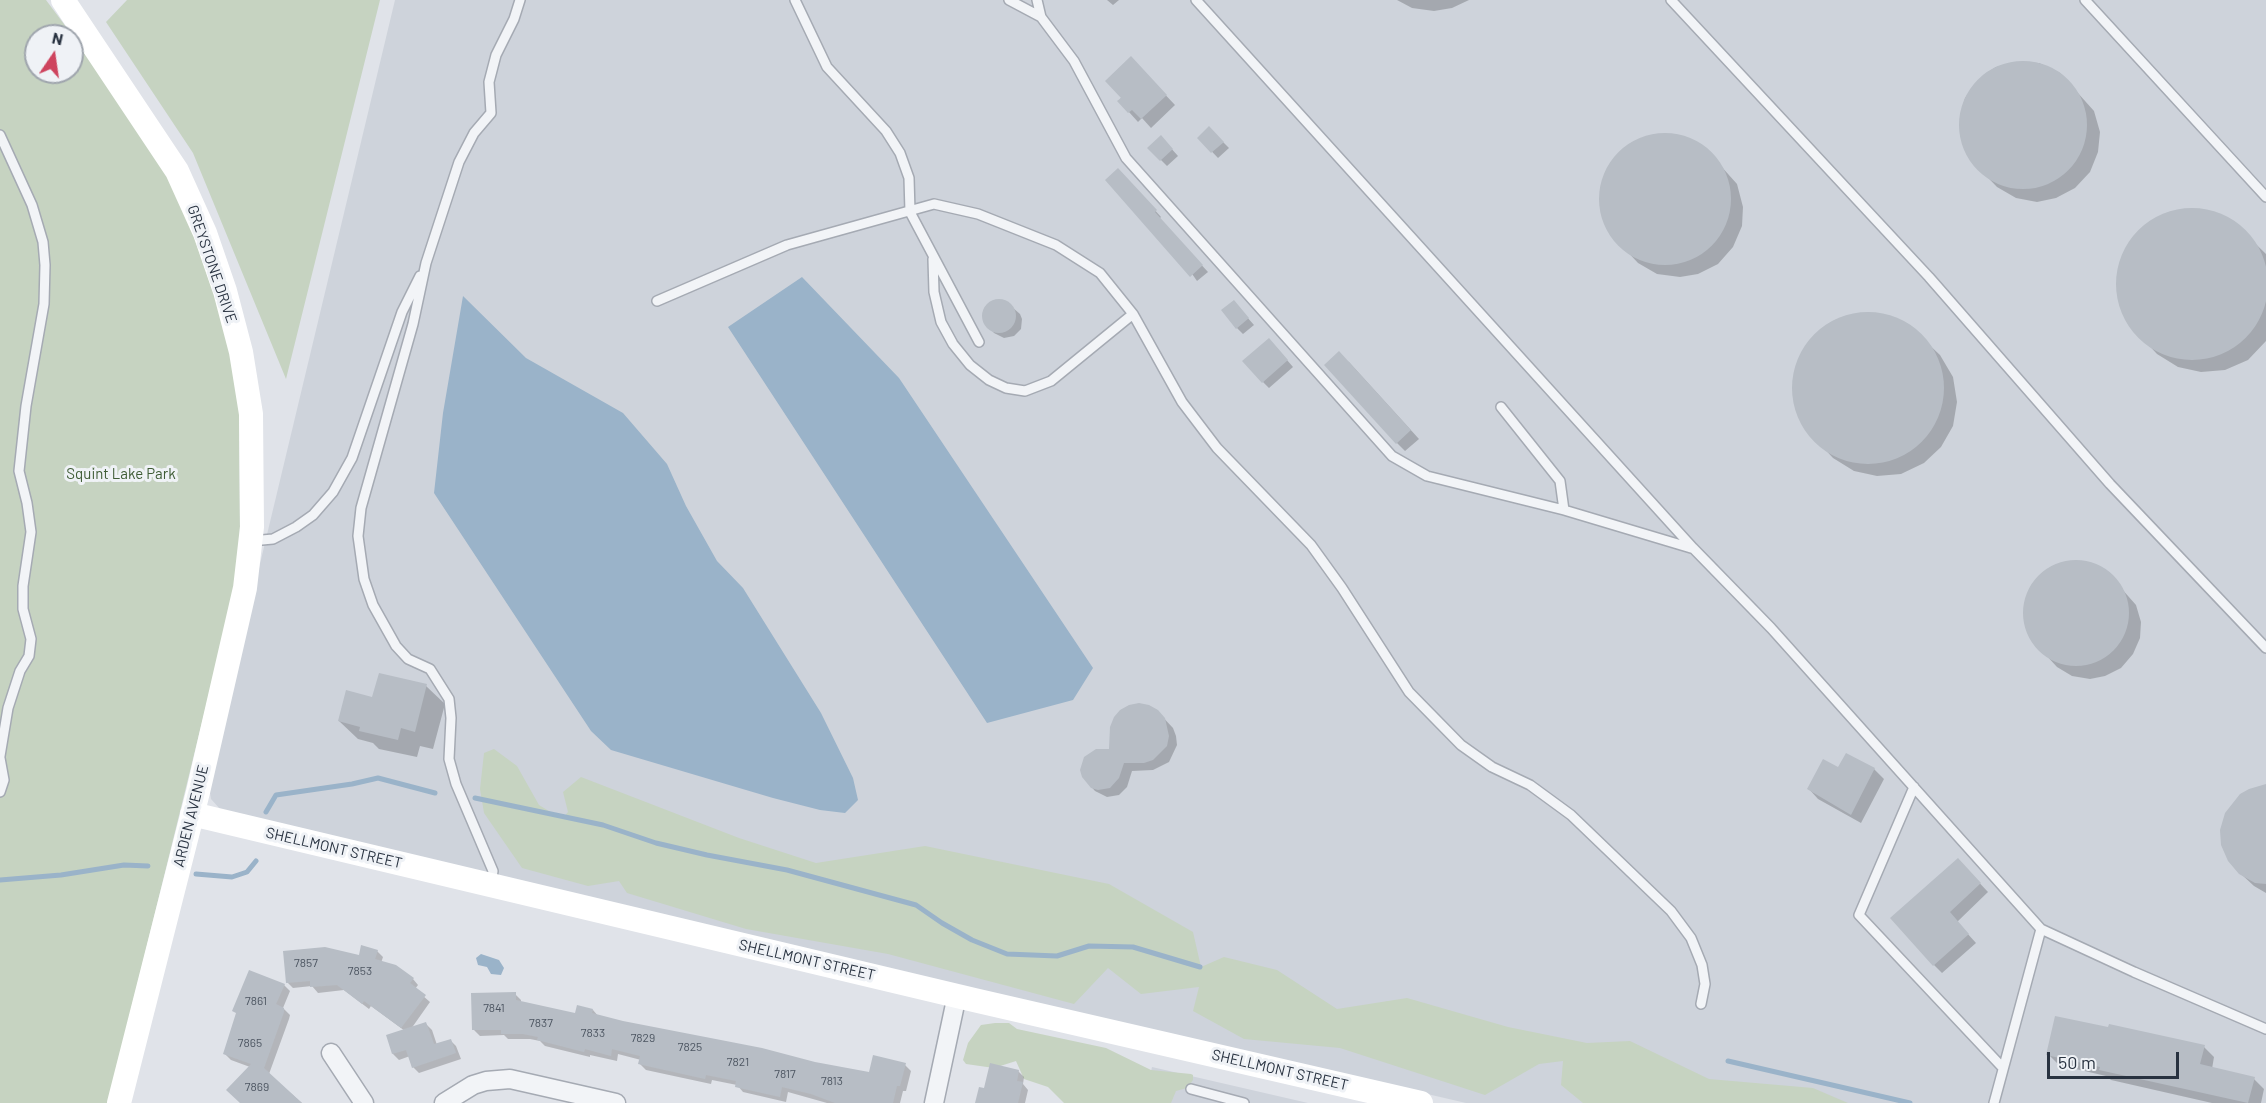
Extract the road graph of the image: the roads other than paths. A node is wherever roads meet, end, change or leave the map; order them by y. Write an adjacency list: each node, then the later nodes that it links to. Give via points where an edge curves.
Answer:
1 (63, 0): 20 (street, GREYSTONE DRIVE, via 177,171 205,232 241,352 251,414)
2 (520, 0): 14 (lane, via 496,55 489,82 491,112 459,162)
3 (795, 0): 12 (lane, via 827,67 886,131 900,153 909,178)
4 (1009, 0): 9 (lane)
5 (1037, 0): 9 (lane)
6 (1196, 0): 21 (lane)
7 (1671, 0): 22 (lane, via 1929,277 2110,484)
8 (2085, 0): 11 (lane)
9 (1041, 17): 19 (lane, via 1074,61 1126,159 1392,456 1427,476)
10 (0, 135): 23 (lane, via 32,205 45,265 44,304 19,471 31,532 23,609 31,639 29,656 8,708)
11 (2266, 197)
12 (910, 212): 13 (lane); 15 (lane, via 787,245); 16 (lane, via 934,204 978,214 1056,245 1100,273)
13 (933, 257): 16 (lane, via 934,292 941,322 953,344 970,365 1006,388 1025,391 1052,381); 17 (lane)
14 (426, 263): 20 (lane, via 402,312 352,458 333,492 313,515 273,539); 27 (lane, via 413,324 361,508 360,559 373,605 396,646 408,659 430,669 449,699 449,759 493,871)
15 (657, 301)
16 (1133, 314): 30 (lane, via 1182,402 1217,448 1311,545 1409,692 1461,745 1492,767 1530,785 1571,815 1671,911 1691,938 1702,965 1705,984)
17 (979, 342)
18 (1501, 407): 19 (lane, via 1560,480)
19 (1564, 510): 21 (lane)
20 (251, 534): 26 (street, ARDEN AVENUE, via 245,588)
21 (1693, 548): 24 (lane)
22 (2266, 648)
23 (0, 757): 25 (lane, via 4,780)
24 (1914, 787): 28 (lane); 33 (lane, via 1859,915)
25 (0, 792)
26 (192, 814): 27 (street, SHELLMONT STREET); 35 (street, ARDEN AVENUE)
27 (491, 885): 29 (street, SHELLMONT STREET)
28 (2041, 928): 31 (lane); 33 (lane)
29 (957, 995): 39 (street); 41 (street, SHELLMONT STREET)
30 (1701, 1004)
31 (2266, 1029)
32 (331, 1053): 36 (street)
33 (2003, 1068): 42 (lane)
34 (1191, 1089): 40 (lane)
35 (119, 1103)
36 (364, 1103)
37 (444, 1103): 38 (street, via 473,1085 510,1079)
38 (616, 1103)
39 (934, 1103)
40 (1244, 1103)
41 (1421, 1103)
42 (1994, 1103)

